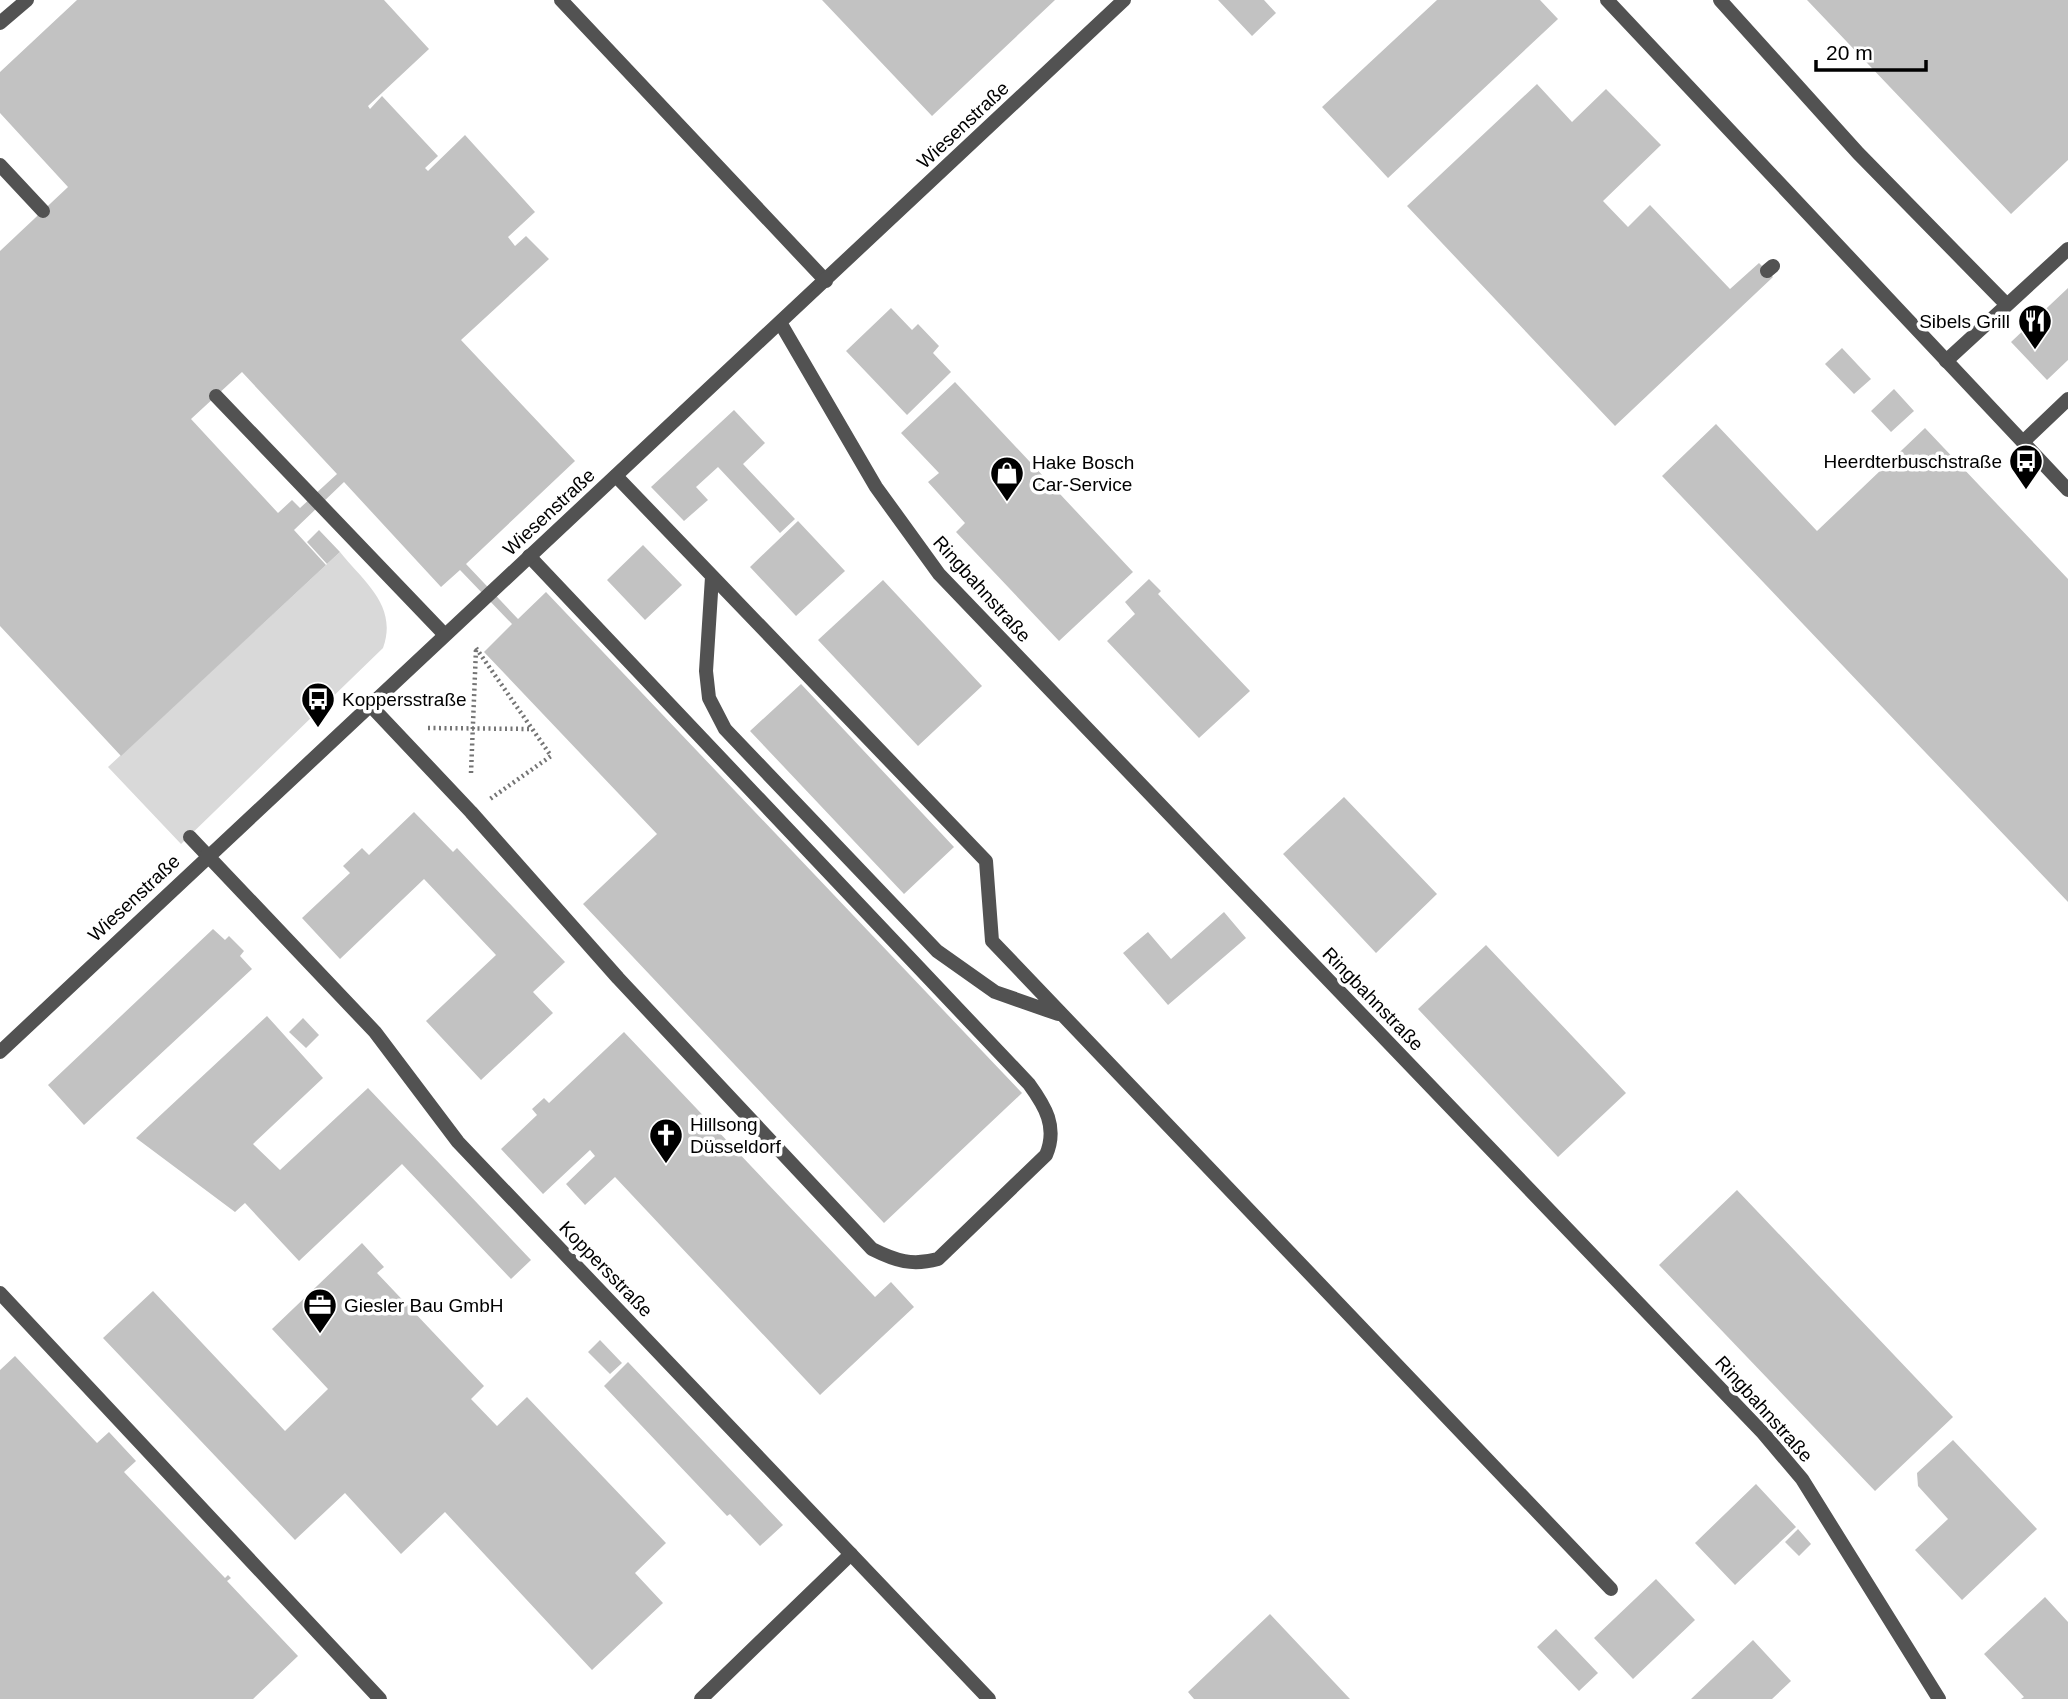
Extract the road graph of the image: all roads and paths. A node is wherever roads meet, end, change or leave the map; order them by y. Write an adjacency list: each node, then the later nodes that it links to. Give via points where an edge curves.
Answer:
1 (27, 0): 6 (street)
2 (561, 0): 10 (street)
3 (1124, 0): 10 (street, Wiesenstraße)
4 (1607, 0): 13 (street)
5 (1720, 0): 11 (street, via 1858,153)
6 (0, 23)
7 (0, 165): 8 (street)
8 (43, 211)
9 (2068, 249): 11 (street)
10 (826, 281): 12 (street, Wiesenstraße)
11 (2007, 306): 13 (street)
12 (781, 324): 17 (street, Wiesenstraße); 38 (street, Ringbahnstraße, via 876,487 939,574 1763,1433 1802,1479)
13 (1946, 361): 16 (street)
14 (216, 396): 21 (street)
15 (2068, 399): 16 (street)
16 (2023, 442): 18 (street)
17 (616, 476): 19 (street, Wiesenstraße); 20 (street)
18 (2068, 490)
19 (529, 556): 21 (street, Wiesenstraße); 27 (street, via 1029,1084 1045,1105 1051,1125 1052,1142 1046,1155 938,1259 920,1264 898,1262 872,1249 618,978)
20 (712, 577): 30 (street, via 986,861 992,941); 30 (street, via 706,671 709,698 725,729 937,951 995,992)
21 (449, 629): 22 (path); 23 (street, Wiesenstraße)
22 (476, 648): 25 (path); 26 (path)
23 (369, 704): 24 (street); 29 (street, Wiesenstraße)
24 (391, 728): 25 (path); 27 (street)
25 (471, 728): 26 (path); 27 (path)
26 (532, 729): 27 (path, via 551,755)
27 (471, 812)
28 (190, 836): 29 (street, Koppersstraße)
29 (207, 855): 31 (street, Wiesenstraße); 33 (street, Koppersstraße, via 375,1032 458,1142)
30 (1062, 1015): 34 (street)
31 (0, 1052)
32 (0, 1293): 35 (street)
33 (851, 1554): 36 (street); 37 (street, Koppersstraße)
34 (1611, 1589)
35 (380, 1699)
36 (701, 1699)
37 (989, 1699)
38 (1939, 1699)

